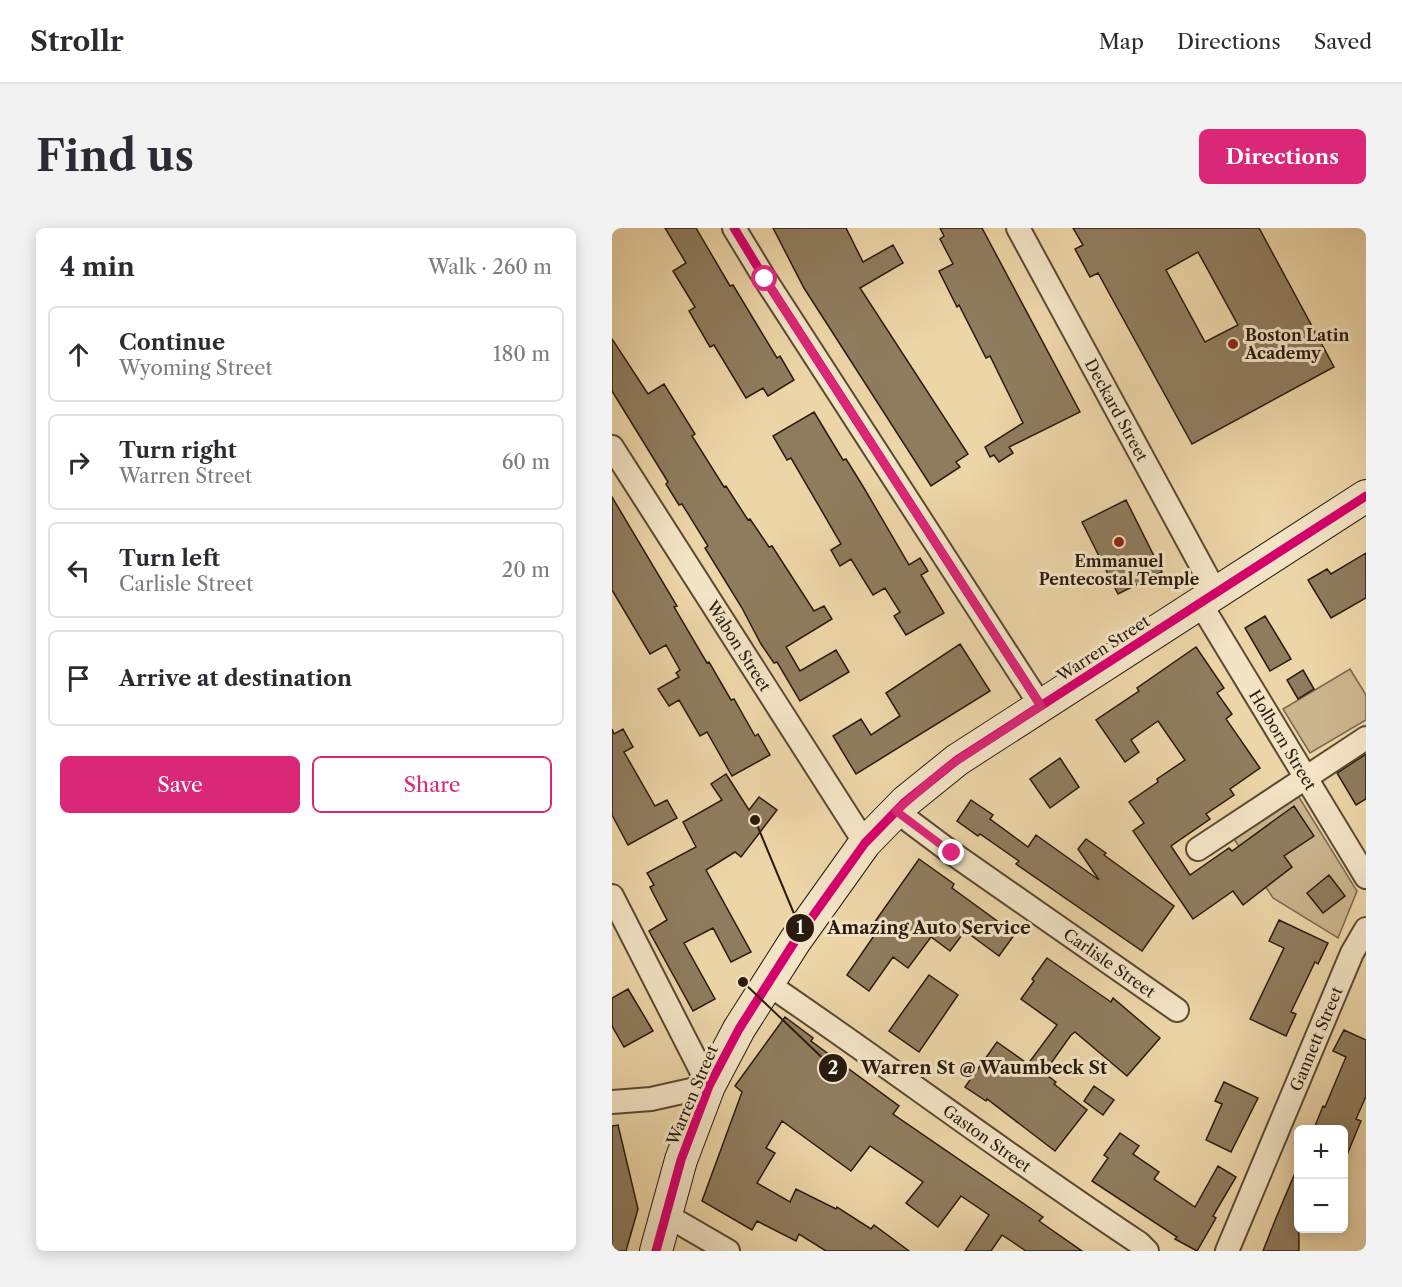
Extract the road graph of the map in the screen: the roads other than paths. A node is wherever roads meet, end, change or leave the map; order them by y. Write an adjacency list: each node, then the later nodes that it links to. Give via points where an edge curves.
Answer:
1 (734, 228): 6 (street)
2 (1018, 228): 5 (street, Deckard Street)
3 (612, 447): 10 (street, Wabon Street)
4 (1366, 496): 5 (main road, Warren Street)
5 (1208, 598): 6 (main road, Warren Street); 8 (street, Holborn Street)
6 (1041, 706): 9 (main road, Warren Street, via 946,768)
7 (1366, 738): 8 (street)
8 (1306, 779): 11 (street); 12 (street, Holborn Street)
9 (896, 811): 10 (main road, Warren Street); 16 (street, Carlisle Street)
10 (865, 843): 15 (main road, Warren Street)
11 (1198, 849)
12 (1366, 877)
13 (612, 896): 17 (street)
14 (1366, 929): 23 (street, Gannett Street, via 1352,952)
15 (768, 984): 17 (main road, Warren Street); 22 (street, Gaston Street)
16 (1178, 1010)
17 (710, 1086): 18 (street, via 651,1099); 19 (main road, Warren Street, via 681,1160)
18 (612, 1102)
19 (666, 1215): 20 (main road, Warren Street); 21 (street)
20 (656, 1251)
21 (728, 1251)
22 (1147, 1251)
23 (1227, 1251)

